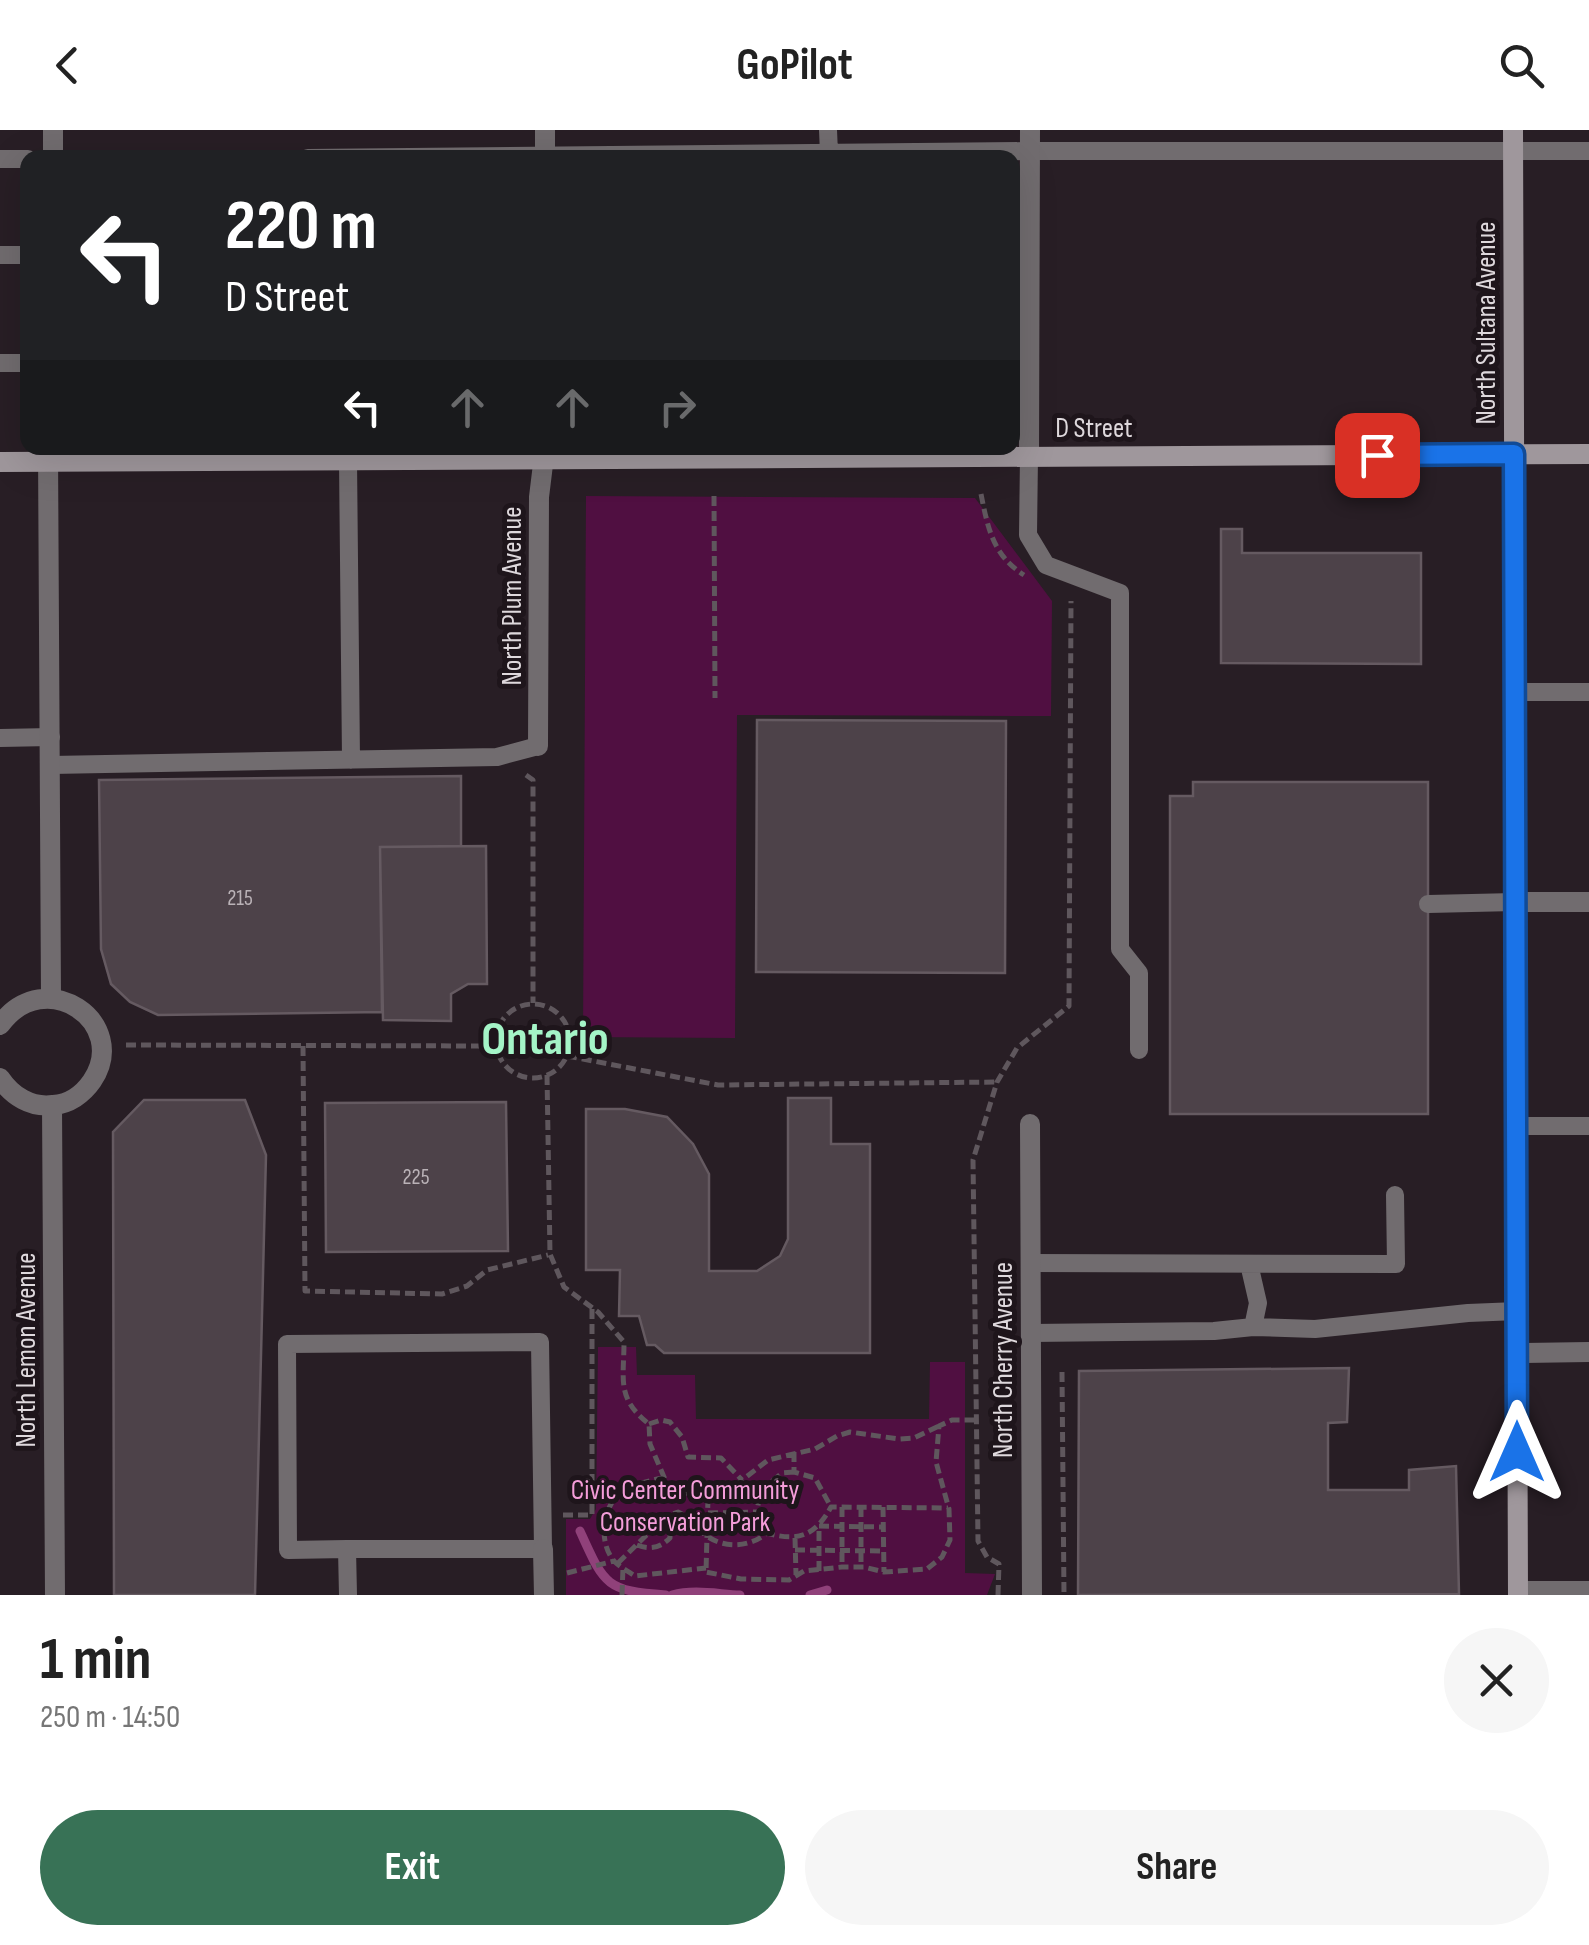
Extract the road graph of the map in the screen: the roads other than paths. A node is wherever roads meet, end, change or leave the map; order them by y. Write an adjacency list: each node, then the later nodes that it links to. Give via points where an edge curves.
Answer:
1 (1030, 141): 2 (lane); 3 (lane); 11 (street)
2 (1513, 141): 4 (lane); 5 (street, North Sultana Avenue)
3 (879, 150)
4 (1589, 152)
5 (1514, 454): 6 (street, D Street); 11 (street, D Street); 14 (street, North Sultana Avenue)
6 (1589, 454)
7 (48, 455): 12 (street, D Street); 13 (street, D Street); 16 (street)
8 (489, 455): 12 (street, D Street)
9 (546, 455): 18 (street, North Plum Avenue, via 539,497)
10 (868, 455): 11 (street, D Street)
11 (1029, 456): 26 (lane, via 1028,535 1046,565 1120,592 1120,949 1139,972)
12 (348, 460): 19 (lane)
13 (0, 462)
14 (1514, 692): 15 (lane); 21 (street, North Sultana Avenue)
15 (1589, 692)
16 (51, 737): 17 (lane); 20 (street)
17 (0, 738)
18 (538, 746): 19 (lane, via 497,757)
19 (351, 760): 20 (lane)
20 (52, 765): 24 (street)
21 (1515, 902): 22 (street); 23 (lane); 30 (street, North Sultana Avenue)
22 (1589, 902)
23 (1428, 904)
24 (52, 998): 25 (street, via 21,1004); 28 (street, via 84,1012 101,1042 101,1060 84,1091)
25 (0, 1025)
26 (1140, 1050)
27 (0, 1078): 28 (street, via 19,1098)
28 (52, 1106): 44 (street, North Lemon Avenue)
29 (1030, 1124): 33 (street, North Cherry Avenue)
30 (1516, 1126): 31 (lane); 35 (street, North Sultana Avenue)
31 (1589, 1126)
32 (1395, 1195): 34 (lane, via 1396,1264)
33 (1030, 1264): 34 (lane); 37 (street, North Cherry Avenue)
34 (1249, 1264): 36 (lane, via 1258,1303)
35 (1517, 1311): 36 (lane, via 1315,1329); 39 (street, North Sultana Avenue)
36 (1253, 1327): 37 (lane)
37 (1031, 1333): 47 (street, North Cherry Avenue)
38 (1589, 1352): 39 (street)
39 (1517, 1354): 43 (street, North Sultana Avenue)
40 (348, 1549): 41 (lane); 41 (lane, via 288,1550 287,1344 540,1342); 45 (lane)
41 (543, 1549): 46 (street)
42 (1589, 1590): 43 (lane)
43 (1518, 1593)
44 (54, 1595)
45 (348, 1595)
46 (544, 1595)
47 (1032, 1595)

